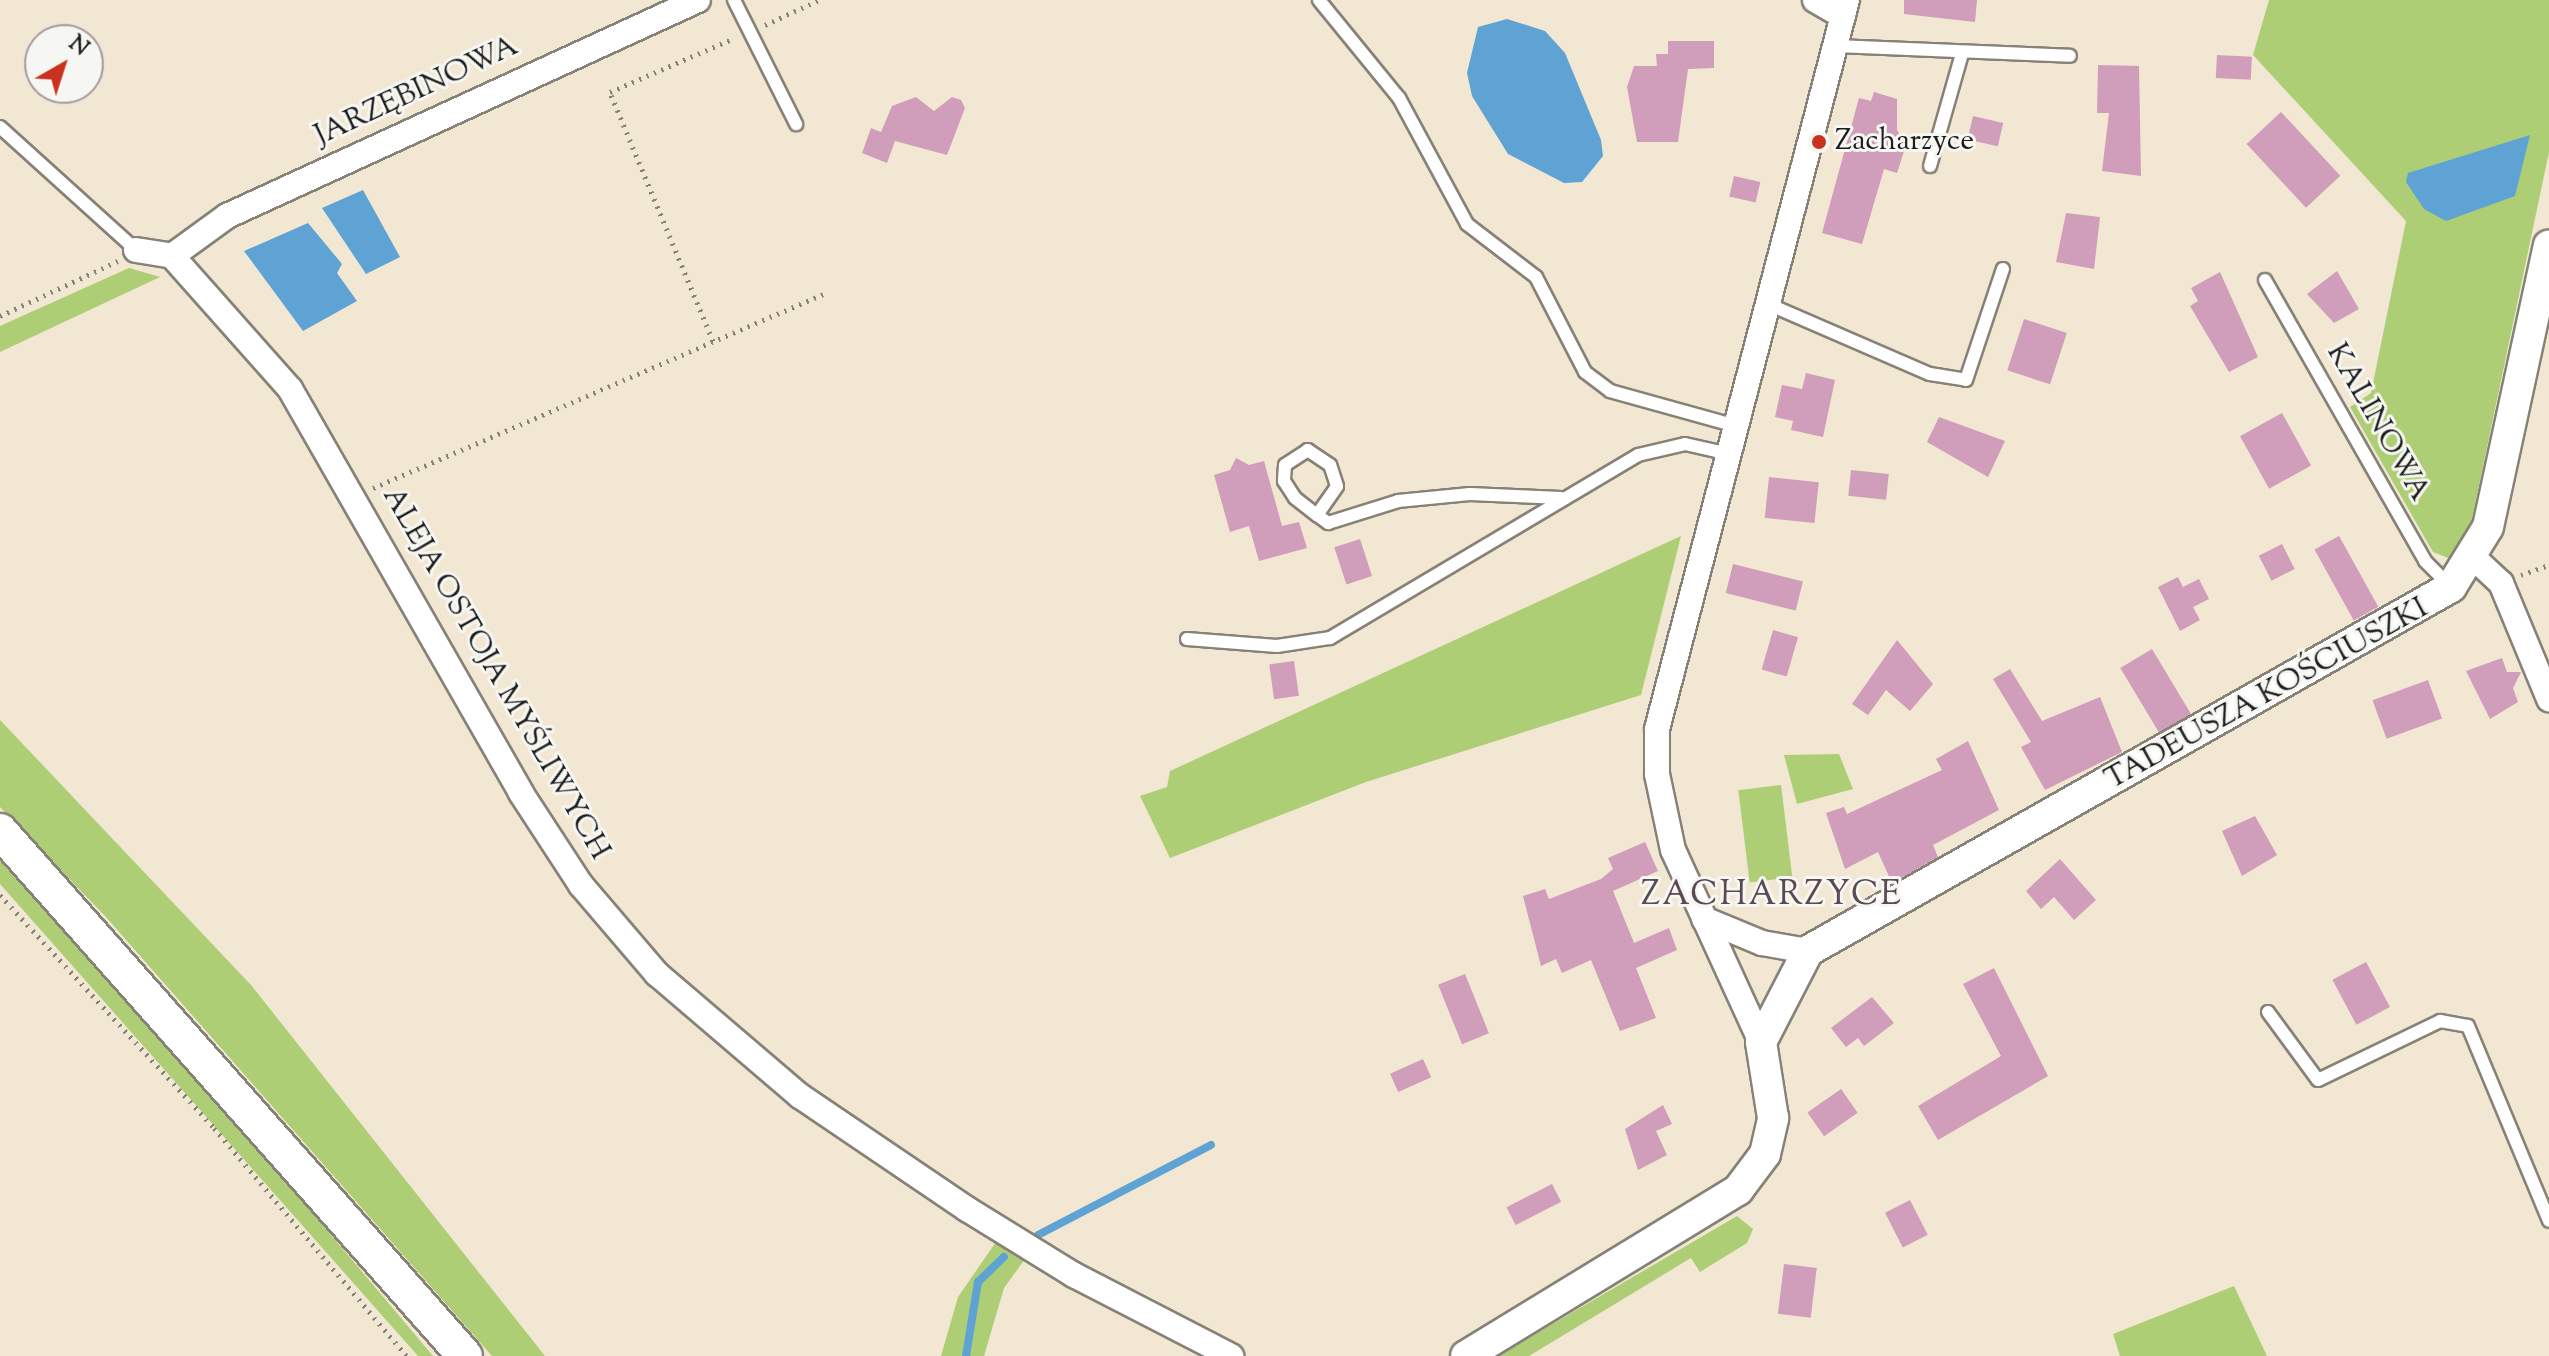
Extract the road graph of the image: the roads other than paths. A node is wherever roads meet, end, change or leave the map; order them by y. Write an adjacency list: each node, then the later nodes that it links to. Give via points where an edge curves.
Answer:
1 (698, 0): 14 (street, JARZĘBINOWA, via 227,216)
2 (734, 0): 9 (lane)
3 (1319, 0): 18 (lane, via 1377,65 1467,224 1536,277 1585,372 1610,391)
4 (1815, 0): 5 (street)
5 (1845, 8): 6 (street)
6 (1836, 46): 7 (lane); 17 (street)
7 (1962, 54): 8 (lane); 11 (lane)
8 (2070, 56)
9 (796, 124)
10 (0, 127): 13 (lane)
11 (1930, 166)
12 (2549, 246): 22 (street, TADEUSZA KOŚCIUSZKI, via 2488,527)
13 (136, 250): 14 (street)
14 (172, 256): 33 (street, ALEJA OSTOJA MYŚLIWYCH, via 290,389 521,793 581,885 657,974 800,1096 967,1209 1074,1275)
15 (2003, 269): 17 (lane, via 1966,380 1930,374)
16 (2265, 280): 23 (lane, KALINOWA, via 2425,561)
17 (1768, 304): 18 (street)
18 (1736, 426): 19 (street)
19 (1729, 454): 20 (lane, via 1666,446); 27 (street, via 1657,729 1662,813)
20 (1561, 498): 21 (lane, via 1470,494 1398,501 1328,523); 24 (lane, via 1330,638 1277,646)
21 (1317, 515): 21 (lane, via 1284,481 1285,465 1308,450 1330,465 1337,486)
22 (2474, 558): 23 (street, TADEUSZA KOŚCIUSZKI); 25 (street, via 2501,583)
23 (2451, 587): 28 (street, TADEUSZA KOŚCIUSZKI)
24 (1187, 639)
25 (2549, 699)
26 (0, 831): 32 (main road)
27 (1704, 919): 28 (street, via 1762,943); 30 (street)
28 (1808, 951): 30 (street)
29 (2268, 1012): 31 (lane, via 2318,1080 2440,1021 2468,1026)
30 (1761, 1042): 34 (street, via 1773,1118 1765,1154 1738,1190)
31 (2549, 1221)
32 (465, 1356)
33 (1231, 1356)
34 (1466, 1356)

